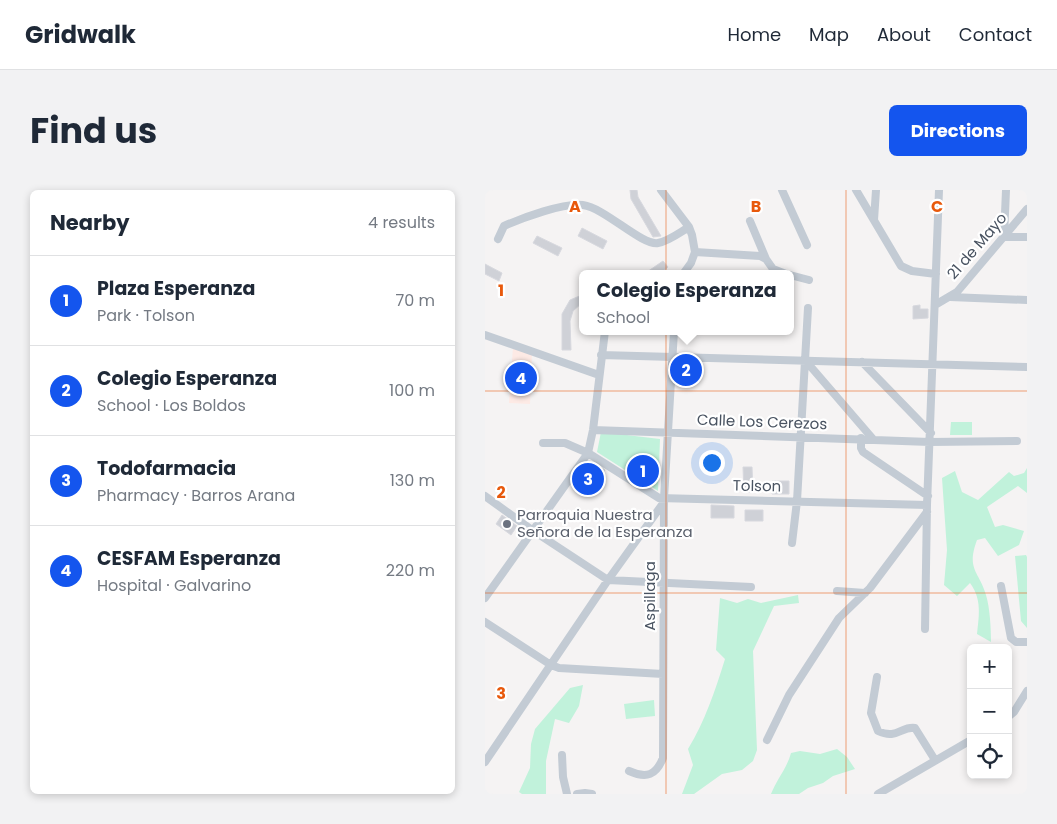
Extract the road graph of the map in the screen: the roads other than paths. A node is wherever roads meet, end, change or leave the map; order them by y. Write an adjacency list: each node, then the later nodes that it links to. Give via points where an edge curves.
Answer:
1 (661, 190): 10 (street)
2 (782, 190): 14 (street)
3 (856, 190): 9 (street)
4 (875, 190): 9 (street)
5 (939, 190): 19 (street)
6 (1006, 190): 11 (street)
7 (1027, 209): 11 (street, 21 de Mayo)
8 (750, 222): 16 (street)
9 (874, 222): 19 (street, via 901,266)
10 (689, 227): 13 (street, via 656,243 646,241 595,209 570,205 505,226); 15 (street)
11 (1004, 236): 12 (street); 23 (street, 21 de Mayo, via 960,288)
12 (1027, 237)
13 (498, 240)
14 (807, 245)
15 (695, 252): 16 (street); 17 (street)
16 (766, 259): 18 (street)
17 (686, 270)
18 (778, 270)
19 (936, 274): 22 (street)
20 (794, 276): 21 (street)
21 (809, 280)
22 (935, 293): 23 (street, 21 de Mayo); 25 (street)
23 (948, 297): 24 (street); 25 (street, 21 de Mayo)
24 (1027, 300)
25 (935, 305): 34 (street)
26 (807, 308): 32 (street)
27 (485, 335): 36 (street)
28 (604, 335): 30 (street)
29 (674, 335): 31 (street, Aspillaga)
30 (601, 355): 31 (street); 36 (street)
31 (672, 357): 32 (street); 38 (street, Aspillaga)
32 (805, 360): 33 (street); 39 (street); 42 (street)
33 (862, 362): 34 (street); 40 (street)
34 (933, 364): 35 (street); 40 (street)
35 (1027, 367)
36 (599, 374): 37 (street)
37 (593, 430): 38 (street, Calle Los Cerezos); 45 (street)
38 (667, 433): 39 (street, Calle Los Cerezos); 48 (street, Aspillaga)
39 (801, 437): 41 (street, Calle Los Cerezos); 49 (street)
40 (931, 437): 42 (street, Calle Los Cerezos); 43 (street, Calle Los Cerezos); 47 (street)
41 (861, 438): 42 (street, Calle Los Cerezos); 47 (street, via 863,452)
42 (873, 439)
43 (1017, 441)
44 (543, 443): 45 (street, Tolson, via 565,443)
45 (588, 453): 48 (street, Tolson); 51 (street)
46 (485, 496): 51 (street)
47 (927, 496): 50 (street)
48 (664, 500): 49 (street, Tolson); 53 (street); 54 (street, Aspillaga)
49 (797, 501): 50 (street, Tolson); 52 (street)
50 (927, 508): 58 (street); 61 (street)
51 (532, 530): 53 (street); 59 (street)
52 (792, 542)
53 (608, 580): 54 (street); 63 (street)
54 (663, 583): 56 (street); 64 (street, Aspillaga)
55 (1001, 586): 62 (street, via 1011,638 1015,642)
56 (751, 587)
57 (837, 591): 58 (street)
58 (865, 593): 68 (street, via 839,618 821,645 789,695)
59 (485, 598)
60 (485, 622): 63 (street)
61 (925, 629)
62 (1027, 642)
63 (551, 665): 64 (street, via 566,669); 70 (street)
64 (663, 674): 74 (street, Aspillaga, via 663,758 654,772 637,775)
65 (877, 677): 72 (street, via 871,713 878,731 895,734 915,728)
66 (1027, 691): 67 (street)
67 (1012, 713)
68 (767, 740)
69 (967, 742): 72 (street)
70 (488, 748): 73 (street)
71 (562, 755): 75 (street)
72 (935, 760): 78 (street)
73 (485, 762)
74 (629, 771)
75 (567, 794)
76 (577, 794): 77 (street)
77 (592, 794)
78 (878, 794)

